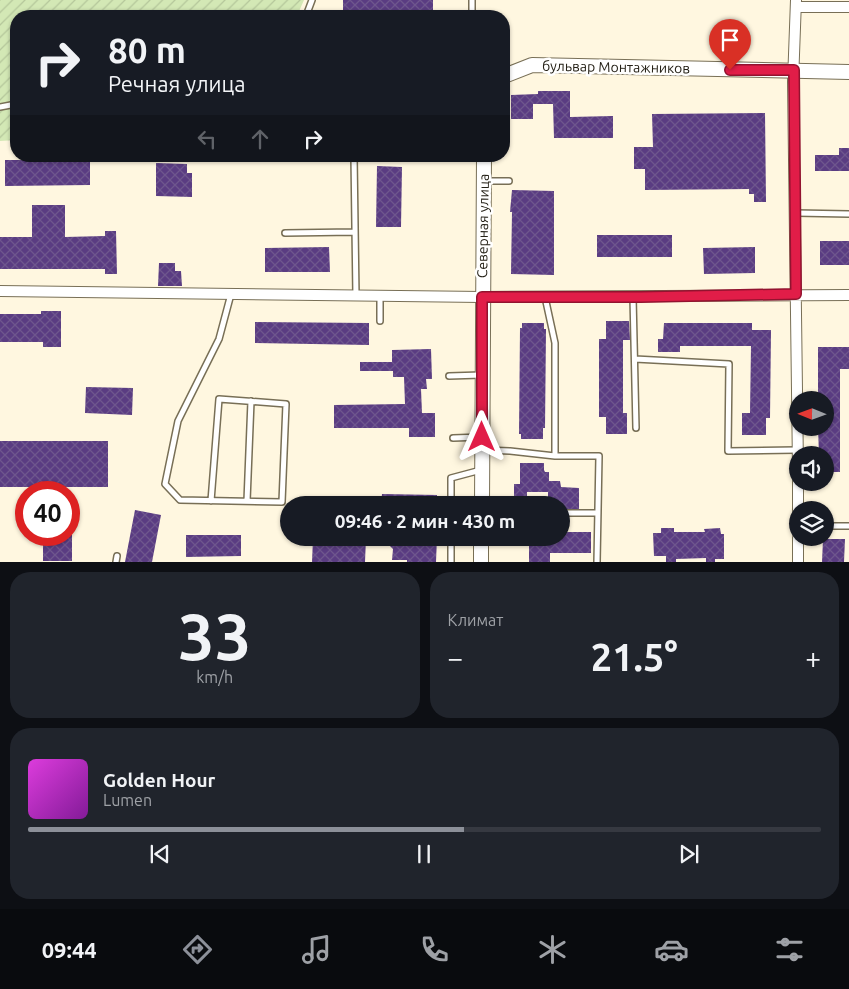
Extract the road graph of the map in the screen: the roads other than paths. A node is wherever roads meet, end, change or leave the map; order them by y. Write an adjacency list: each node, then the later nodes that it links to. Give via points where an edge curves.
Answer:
1 (796, 3): 2 (street); 3 (street)
2 (849, 7)
3 (794, 70): 4 (street, бульвар Монтажников); 5 (street, бульвар Монтажников, via 532,66); 10 (street)
4 (849, 72)
5 (510, 74)
6 (354, 162): 12 (lane)
7 (484, 162): 8 (street, Северная улица)
8 (483, 181): 9 (lane); 20 (street, Северная улица)
9 (509, 181)
10 (796, 213): 11 (lane); 16 (street)
11 (849, 214)
12 (354, 232): 13 (lane); 18 (lane)
13 (286, 233)
14 (0, 292): 15 (street)
15 (231, 294): 18 (street); 37 (lane, via 219,339 178,421 165,484 180,500)
16 (796, 294): 17 (street); 22 (street); 31 (street)
17 (849, 295)
18 (356, 296): 19 (street)
19 (380, 296): 20 (street); 23 (lane)
20 (482, 297): 21 (street); 25 (street, Северная улица)
21 (545, 297): 22 (street); 33 (lane, via 555,344)
22 (633, 297): 24 (lane)
23 (380, 322)
24 (635, 358): 28 (lane); 32 (lane, via 730,364 728,451)
25 (482, 375): 26 (lane); 30 (street, Северная улица)
26 (449, 376)
27 (251, 401): 37 (lane, via 219,400); 38 (lane); 38 (lane, via 286,404 282,502)
28 (636, 428)
29 (453, 438): 30 (lane)
30 (482, 443): 33 (lane, via 510,451); 34 (street, Северная улица)
31 (797, 446)
32 (789, 450)
33 (555, 456): 40 (lane, via 599,456)
34 (481, 470): 35 (lane, via 450,478); 36 (street, Северная улица)
35 (451, 496)
36 (482, 496)
37 (212, 501): 38 (lane)
38 (247, 502)
39 (570, 513): 40 (lane)
40 (598, 514): 48 (lane)
41 (834, 526): 42 (lane)
42 (849, 526)
43 (451, 546): 46 (lane)
44 (481, 546): 47 (street)
45 (798, 546): 49 (street)
46 (451, 562)
47 (481, 562)
48 (597, 562)
49 (798, 562)

